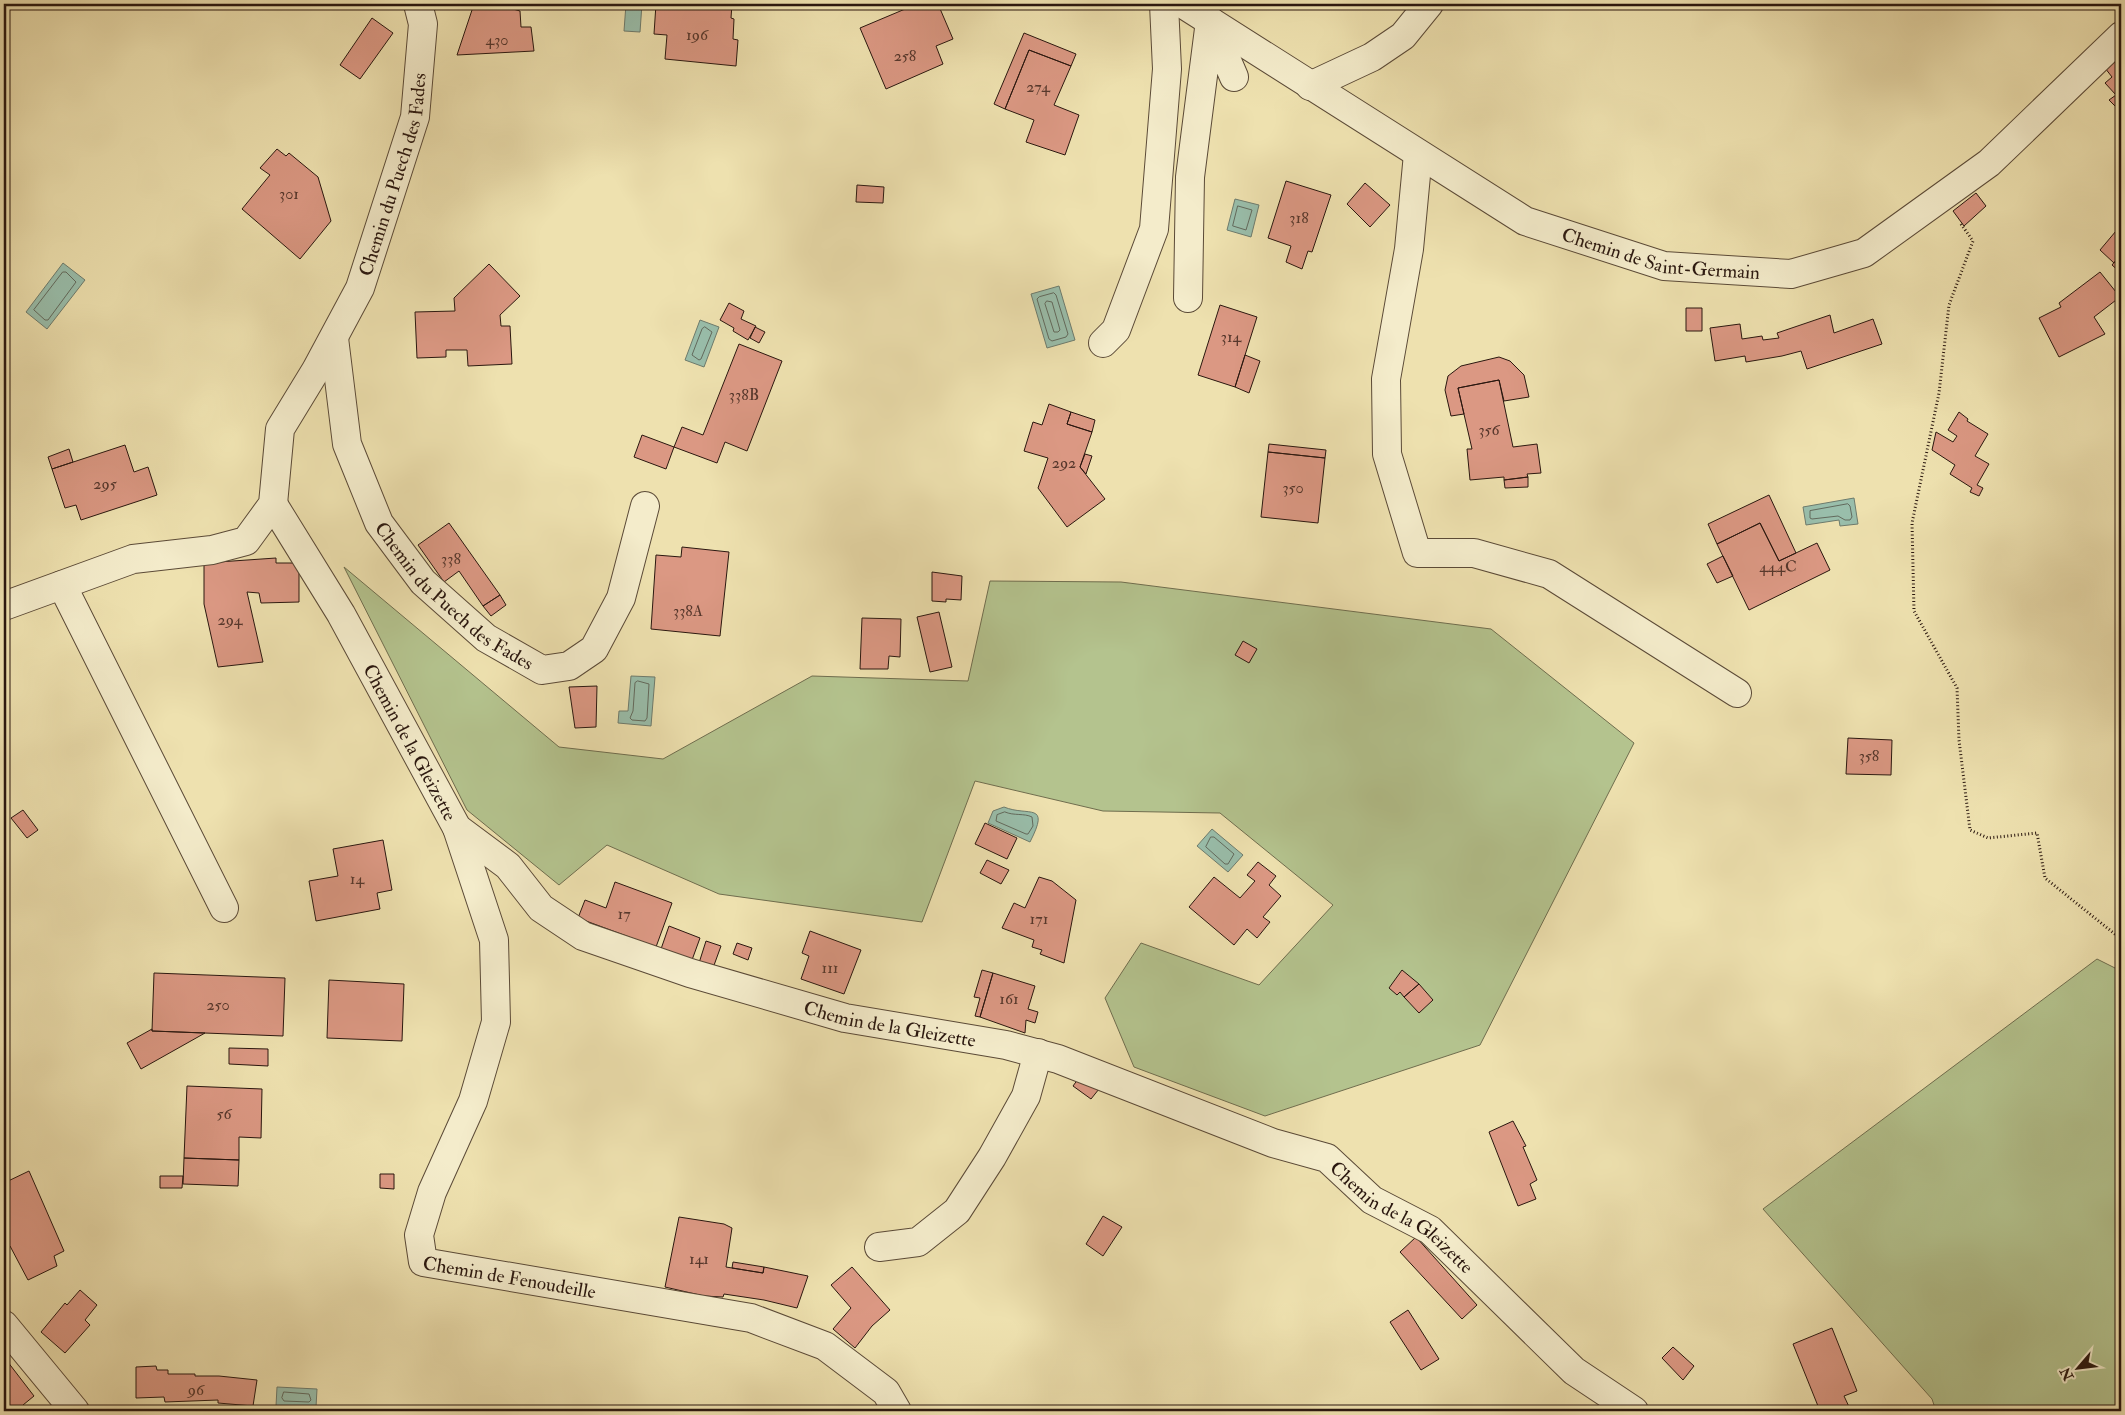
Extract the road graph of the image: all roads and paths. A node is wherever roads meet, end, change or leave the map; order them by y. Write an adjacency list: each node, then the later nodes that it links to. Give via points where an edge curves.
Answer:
1 (418, 4): 10 (street, Chemin du Puech des Fades, via 423,24 415,117 360,288)
2 (1429, 4): 6 (street, via 1403,36 1372,56)
3 (1187, 8): 5 (street); 6 (street, Chemin de Saint-Germain); 9 (street); 11 (street, via 1167,69 1154,229 1116,330)
4 (2121, 36): 8 (street, Chemin de Saint-Germain, via 1989,163)
5 (1234, 77)
6 (1310, 86): 7 (street, Chemin de Saint-Germain)
7 (1418, 154): 8 (street, Chemin de Saint-Germain, via 1524,222 1664,266 1791,274 1864,254); 16 (street, via 1408,248 1386,379 1387,454 1417,552 1474,553 1549,574)
8 (1940, 198): 19 (path, via 1974,241 1948,305 1939,393 1912,523 1914,611 1957,688 1959,740 1970,830 1988,838 2037,833 2045,878)
9 (1188, 298)
10 (334, 338): 12 (street, Chemin du Puech des Fades, via 280,429); 13 (street, Chemin du Puech des Fades, via 347,444 379,523 423,582 486,638 542,670 569,666 594,649 621,598)
11 (1103, 343)
12 (273, 504): 14 (street, via 246,541 212,550 133,559); 17 (street, Chemin de la Gleizette, via 341,614)
13 (645, 506)
14 (62, 585): 15 (street); 18 (street)
15 (4, 606)
16 (1737, 693)
17 (457, 828): 20 (street, Chemin de la Gleizette, via 508,866 541,908 583,936 690,973 845,1018 1006,1045); 24 (street, Chemin de Fenoudeille, via 494,940 496,1022 473,1101 432,1192 420,1235 423,1262 750,1318 825,1346 886,1392)
18 (224, 908)
19 (2121, 939)
20 (1038, 1054): 21 (street, via 1026,1096 956,1211 918,1242); 25 (street, Chemin de la Gleizette, via 1273,1144 1328,1158 1372,1200 1430,1230 1574,1371)
21 (879, 1247)
22 (4, 1325): 23 (street)
23 (75, 1411)
24 (897, 1411)
25 (1634, 1411)

